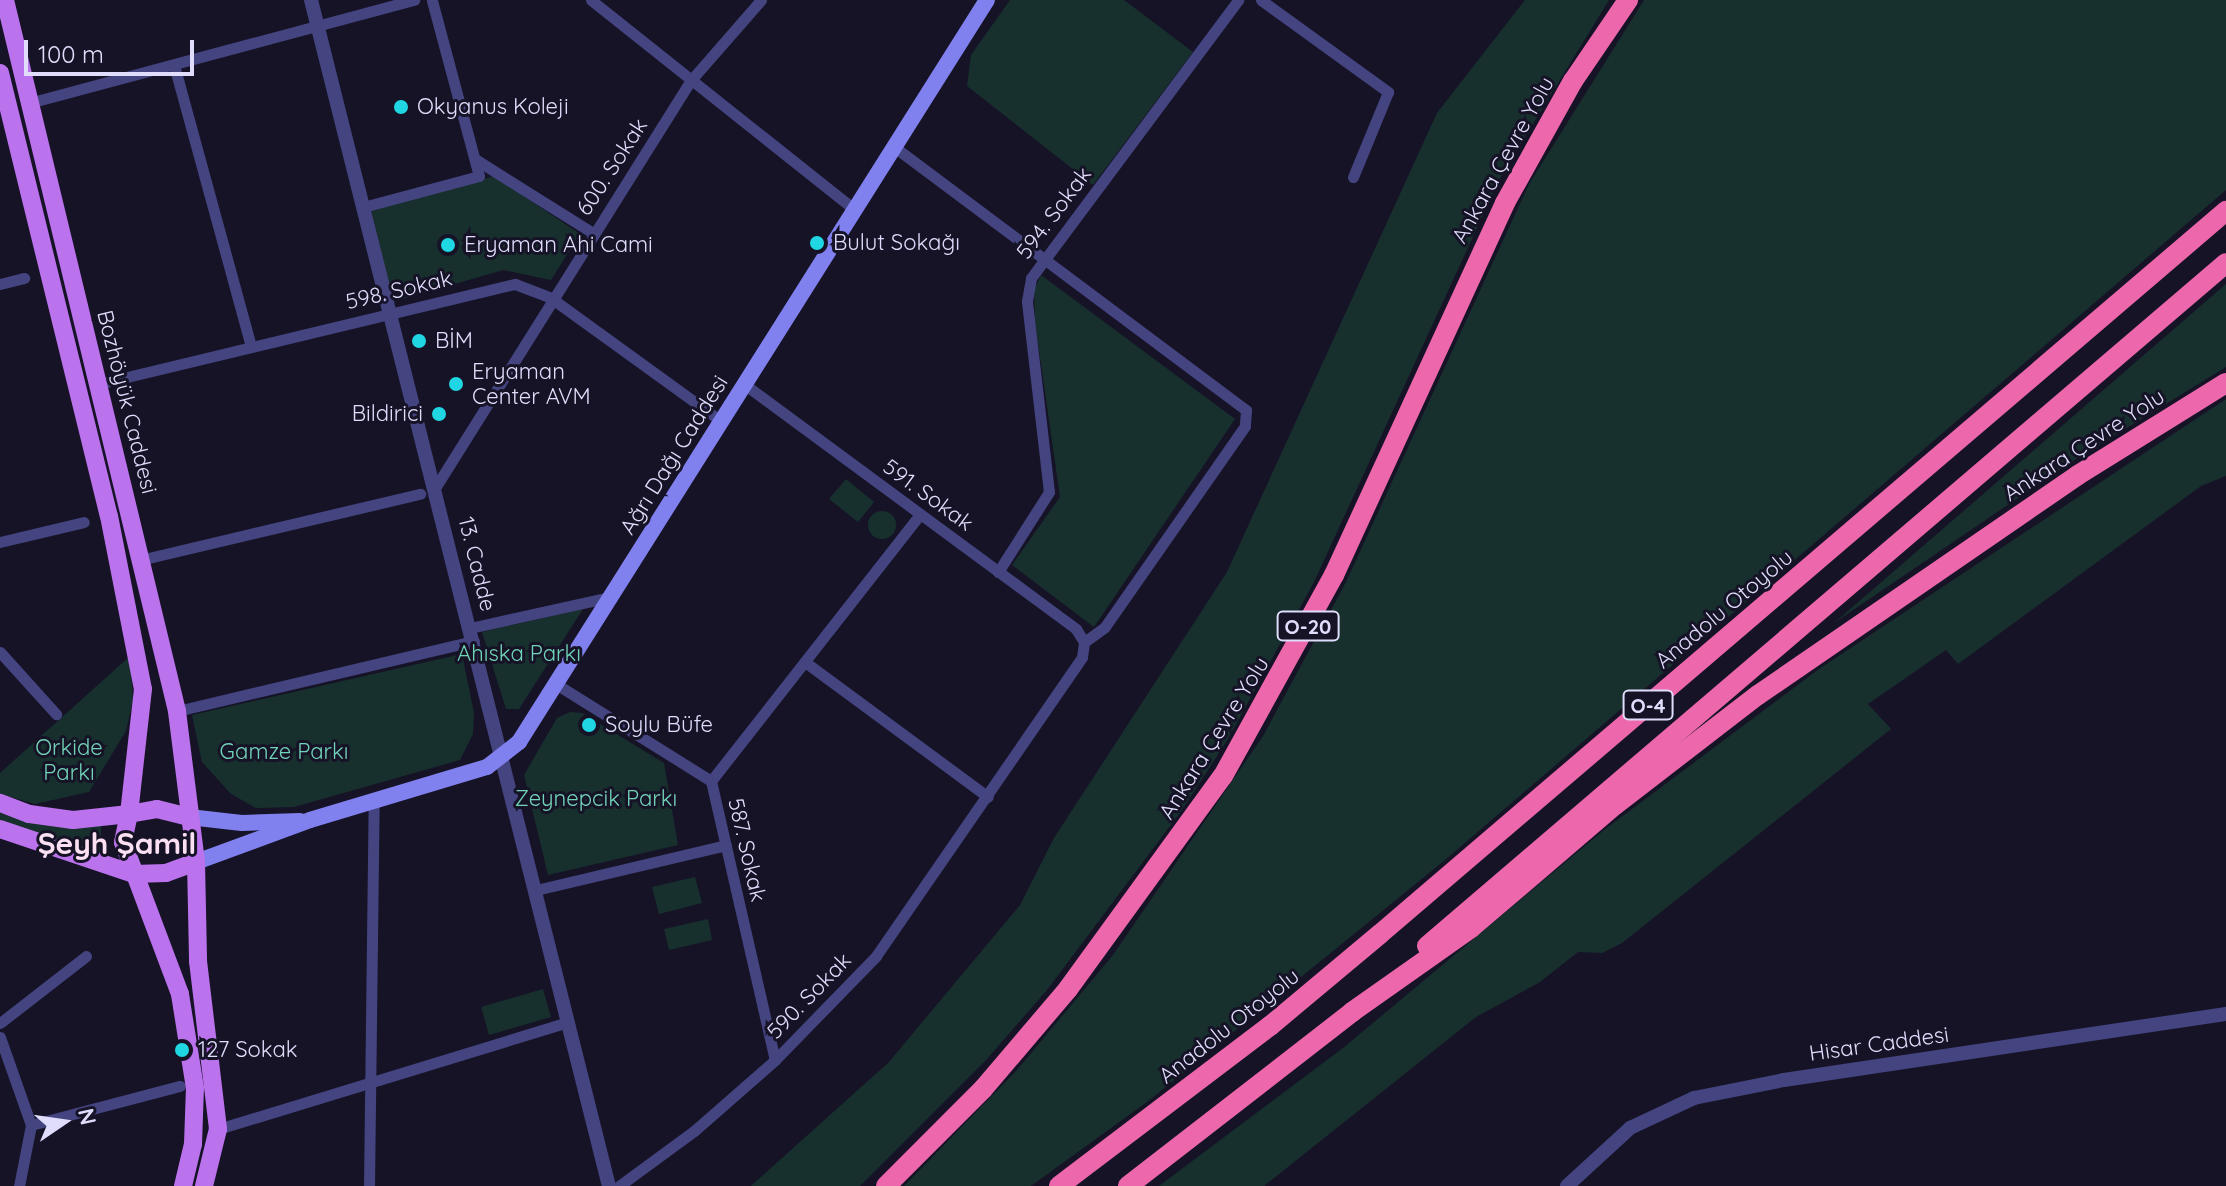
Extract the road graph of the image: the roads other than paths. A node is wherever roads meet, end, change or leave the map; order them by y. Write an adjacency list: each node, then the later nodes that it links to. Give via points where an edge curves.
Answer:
1 (5, 0): 15 (main road, Bozhöyük Caddesi)
2 (311, 0): 11 (street, 13. Cadde)
3 (414, 0): 11 (street)
4 (432, 0): 17 (street)
5 (591, 0): 14 (street)
6 (761, 0): 14 (street, 600. Sokak)
7 (987, 0): 16 (main road, Ağrı Dağı Caddesi)
8 (1238, 0): 23 (street, 594. Sokak)
9 (1261, 0): 18 (street, via 1388,92)
10 (1628, 0): 79 (highway, Ankara Çevre Yolu / O-20, via 1573,81 1505,203 1334,575 1223,776 1068,989 983,1089)
11 (317, 27): 12 (street); 19 (street, 13. Cadde)
12 (174, 65): 15 (street); 29 (street)
13 (0, 73): 54 (main road, Bozhöyük Caddesi, via 142,670 140,754)
14 (692, 79): 20 (street); 22 (street, 600. Sokak)
15 (29, 103): 31 (main road, Bozhöyük Caddesi)
16 (893, 146): 20 (main road, Ağrı Dağı Caddesi); 23 (street)
17 (475, 159): 19 (street, via 479,176); 22 (street)
18 (1353, 177)
19 (363, 207): 28 (street, 13. Cadde)
20 (854, 209): 32 (main road, Ağrı Dağı Caddesi)
21 (2226, 211): 80 (highway, Anadolu Otoyolu / O-4, via 1270,1026)
22 (593, 233): 27 (street, 600. Sokak)
23 (1042, 262): 40 (street, 594. Sokak, via 1031,278 1027,301 1049,492); 43 (street, via 1246,410 1245,426 1105,627)
24 (2226, 263): 63 (highway, O-4)
25 (24, 278): 26 (street)
26 (0, 284)
27 (551, 298): 28 (street, 598. Sokak, via 531,287 508,285); 33 (street, 598. Sokak); 34 (street, 600. Sokak)
28 (390, 312): 29 (street, 598. Sokak); 34 (street, 13. Cadde)
29 (251, 346): 31 (street, 598. Sokak)
30 (2226, 383): 63 (highway, Ankara Çevre Yolu, via 2065,483 1782,678 1615,805 1471,928)
31 (98, 384): 39 (main road, Bozhöyük Caddesi)
32 (744, 384): 33 (main road, Ağrı Dağı Caddesi); 36 (street, 591. Sokak)
33 (721, 421): 41 (main road, Ağrı Dağı Caddesi)
34 (435, 488): 42 (street, 13. Cadde)
35 (420, 494): 39 (street)
36 (920, 514): 40 (street, 591. Sokak); 45 (street)
37 (84, 522): 38 (street)
38 (0, 542)
39 (140, 560): 47 (main road, Bozhöyük Caddesi)
40 (998, 572): 43 (street, 591. Sokak, via 1076,629)
41 (610, 597): 42 (street); 46 (main road, Ağrı Dağı Caddesi)
42 (472, 635): 47 (street); 49 (street, 13. Cadde)
43 (1084, 642): 51 (street, 590. Sokak, via 1082,657)
44 (0, 652): 48 (street)
45 (805, 662): 50 (street); 51 (street)
46 (556, 684): 49 (main road, Ağrı Dağı Caddesi, via 519,742); 50 (street, 587. Sokak)
47 (177, 711): 55 (main road, Bozhöyük Caddesi)
48 (56, 714)
49 (503, 756): 52 (main road, Ağrı Dağı Caddesi, via 487,767); 61 (street, 13. Cadde)
50 (711, 781): 58 (street, 587. Sokak)
51 (988, 797): 68 (street, 590. Sokak, via 876,956)
52 (374, 802): 56 (main road, Ağrı Dağı Caddesi); 69 (street)
53 (0, 803): 54 (main road, via 29,814 73,820)
54 (129, 814): 55 (main road, via 157,809); 60 (main road, via 123,842)
55 (189, 817): 56 (main road, Ağrı Dağı Caddesi, via 242,823); 59 (main road)
56 (310, 820): 59 (main road, Ağrı Dağı Caddesi)
57 (0, 829): 60 (main road)
58 (726, 845): 61 (street); 68 (street, 587. Sokak)
59 (196, 862): 60 (main road, via 166,873); 72 (main road, via 198,961)
60 (134, 874): 74 (main road, via 180,994 195,1083 193,1144)
61 (536, 890): 65 (street, 13. Cadde)
62 (86, 956): 66 (street)
63 (1352, 1012): 81 (highway, Ankara Çevre Yolu)
64 (2226, 1014): 82 (street, Hisar Caddesi, via 1694,1098 1630,1128)
65 (568, 1022): 69 (street); 77 (street, 13. Cadde)
66 (0, 1023)
67 (0, 1037): 71 (street)
68 (775, 1060): 78 (street, 590. Sokak, via 694,1131)
69 (373, 1082): 72 (street); 76 (street)
70 (180, 1086): 71 (street)
71 (31, 1125): 73 (street)
72 (218, 1129): 75 (main road)
73 (19, 1186)
74 (183, 1186)
75 (204, 1186)
76 (369, 1186)
77 (609, 1186)
78 (619, 1186)
79 (886, 1186)
80 (1059, 1186)
81 (1128, 1186)
82 (1567, 1186)

